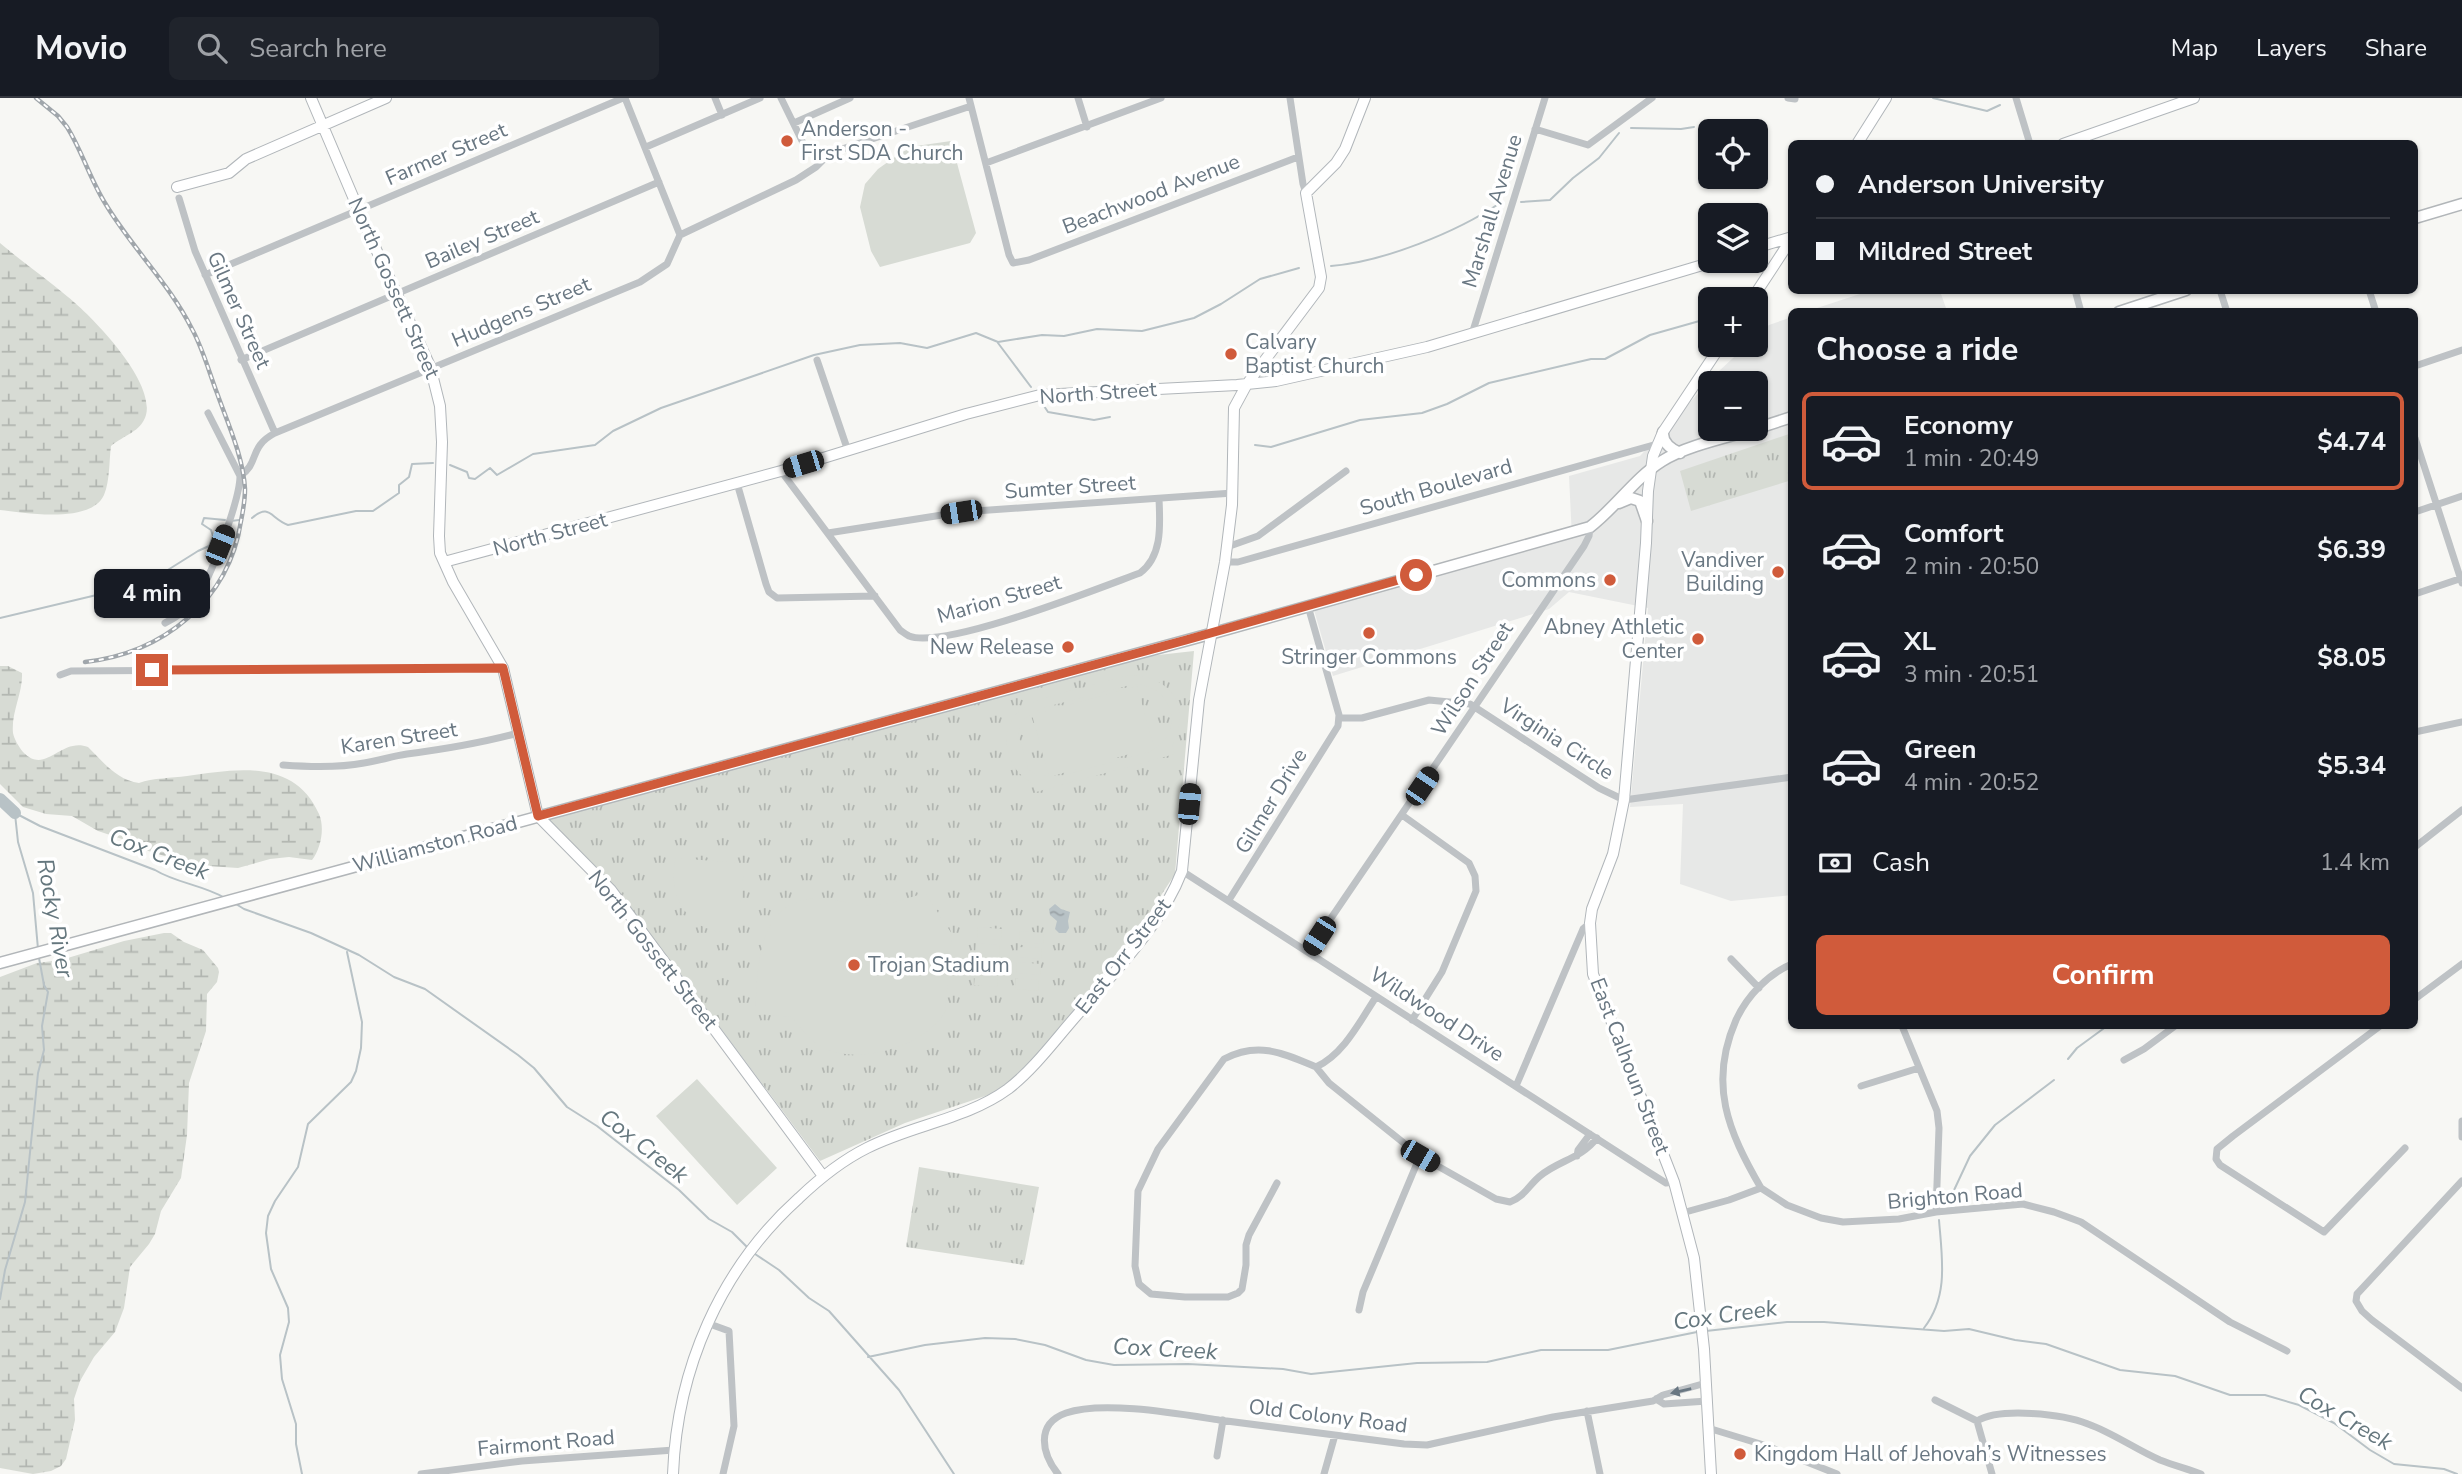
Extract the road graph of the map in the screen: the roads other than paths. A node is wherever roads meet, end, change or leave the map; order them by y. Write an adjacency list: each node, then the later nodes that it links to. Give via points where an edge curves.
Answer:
1 (311, 98): 22 (street, North Gossett Street)
2 (386, 98): 22 (street)
3 (624, 98): 28 (street); 37 (street, Farmer Street)
4 (715, 98): 20 (street)
5 (760, 98): 20 (street)
6 (781, 98): 21 (street)
7 (850, 98): 21 (street)
8 (1078, 98): 23 (street)
9 (1161, 98): 23 (street)
10 (1290, 98): 30 (street)
11 (1365, 98): 34 (street, via 1345,149)
12 (1545, 98): 24 (street, Marshall Avenue)
13 (1652, 98): 24 (street, via 1588,145)
14 (1788, 98): 18 (street)
15 (1885, 98): 25 (street)
16 (2016, 98): 26 (street)
17 (2194, 98): 27 (street)
18 (1796, 99)
19 (970, 102): 29 (street); 31 (street)
20 (722, 115): 28 (street)
21 (794, 123): 29 (street, via 806,149)
22 (323, 125): 33 (street, via 246,159 229,173); 37 (street, North Gossett Street)
23 (1087, 127): 31 (street)
24 (1535, 129): 49 (street, Marshall Avenue)
25 (1859, 140)
26 (2029, 140)
27 (2074, 140)
28 (646, 147): 32 (street)
29 (832, 152): 39 (street, via 796,180)
30 (1298, 158): 31 (street, Beachwood Avenue, via 1015,263 1009,256); 34 (street)
31 (986, 163)
32 (659, 182): 39 (street); 46 (street, Bailey Street)
33 (177, 187)
34 (1306, 193): 56 (street, East Orr Street, via 1319,288)
35 (179, 198): 44 (street, Gilmer Street)
36 (2462, 204): 38 (main road)
37 (359, 210): 44 (street, Farmer Street); 46 (street, North Gossett Street)
38 (2418, 217)
39 (680, 235): 55 (street, Hudgens Street, via 667,264 639,282)
40 (1788, 239): 41 (street)
41 (1768, 244)
42 (1788, 244): 45 (street)
43 (1698, 266): 49 (street, North Street)
44 (205, 275): 52 (street, Gilmer Street)
45 (1760, 287)
46 (397, 294): 52 (street, Bailey Street); 55 (street, North Gossett Street)
47 (2174, 294): 48 (main road)
48 (2131, 308)
49 (1472, 334): 56 (street, North Street)
50 (2462, 350): 54 (street)
51 (1713, 357): 60 (street, East Calhoun Street)
52 (242, 359): 61 (street, Gilmer Street)
53 (817, 360): 65 (street)
54 (2418, 365)
55 (431, 370): 61 (street, Hudgens Street); 82 (street, North Gossett Street, via 440,406 439,536)
56 (1247, 384): 65 (street, North Street, via 1040,395); 72 (street, East Orr Street, via 1233,416)
57 (208, 413): 70 (street)
58 (1788, 418): 59 (main road, Williamston Road)
59 (1768, 425)
60 (1663, 432): 63 (street, East Calhoun Street); 66 (main road, via 1666,444)
61 (275, 433): 70 (street, Hudgens Street, via 260,442 250,467)
62 (1716, 441): 66 (main road, Williamston Road)
63 (1657, 444): 67 (street, East Calhoun Street); 83 (street, South Boulevard)
64 (2418, 448): 76 (street)
65 (848, 451): 68 (street, North Street)
66 (1680, 453): 67 (main road, Williamston Road)
67 (1651, 470): 75 (main road, Williamston Road); 78 (street, East Calhoun Street)
68 (781, 471): 71 (street, North Street); 80 (street, Marion Street)
69 (1346, 471): 81 (street, via 1258,536)
70 (240, 476): 88 (street, Hudgens Street, via 229,521 196,599 183,614)
71 (737, 483): 82 (street, North Street); 86 (street, via 772,595)
72 (1233, 494): 74 (street, Sumter Street); 81 (street, East Orr Street)
73 (2462, 496): 76 (street)
74 (1159, 499): 80 (street, Sumter Street, via 961,512); 86 (street, Marion Street, via 1157,547 1149,567 1002,622 941,636 909,636)
75 (1616, 504): 78 (main road, via 1636,498); 79 (main road, Williamston Road)
76 (2436, 505): 77 (street); 84 (street)
77 (2418, 511)
78 (1647, 521): 99 (street, East Calhoun Street)
79 (1590, 527): 87 (main road, Williamston Road); 92 (street, Wilson Street, via 1584,546)
80 (828, 533): 86 (street, Marion Street)
81 (1227, 547): 83 (street, East Orr Street)
82 (444, 562): 90 (street, North Gossett Street)
83 (1225, 562): 89 (street, East Orr Street)
84 (2461, 580): 85 (street)
85 (2418, 593)
86 (875, 596)
87 (1308, 606): 89 (main road, Williamston Road); 93 (street)
88 (165, 623)
89 (1210, 634): 102 (main road, Williamston Road); 104 (street, East Orr Street)
90 (503, 668): 91 (street, via 71,671); 96 (street, North Gossett Street)
91 (60, 675)
92 (1475, 707): 93 (street, Virginia Circle, via 1429,700 1362,718); 99 (street, Virginia Circle); 101 (street, Wilson Street)
93 (1339, 718): 105 (street, Gilmer Drive)
94 (2462, 722): 95 (street)
95 (2418, 731)
96 (518, 733): 97 (street, Karen Street, via 363,764); 102 (street, North Gossett Street)
97 (283, 765)
98 (1788, 778): 99 (street)
99 (1624, 800): 106 (street, East Calhoun Street, via 1613,854)
100 (2462, 810): 103 (street)
101 (1402, 815): 107 (street, Wilson Street); 115 (street, via 1469,863 1476,891 1442,972)
102 (538, 816): 109 (main road, Williamston Road); 129 (street, North Gossett Street, via 611,890)
103 (2418, 845)
104 (1182, 871): 105 (street, Wildwood Drive); 129 (street, East Orr Street, via 1149,929 1045,1052 1007,1089 967,1110 867,1148)
105 (1229, 900): 107 (street, Wildwood Drive)
106 (1590, 923): 122 (street, via 1583,929); 131 (street, East Calhoun Street, via 1593,974)
107 (1308, 952): 113 (street, Wildwood Drive)
108 (1731, 959): 112 (street)
109 (4, 962)
110 (2462, 964): 114 (street)
111 (1788, 966): 112 (street)
112 (1759, 988): 133 (street, via 1743,1004 1729,1037 1722,1090 1727,1117)
113 (1376, 997): 115 (street, Wildwood Drive); 120 (street, via 1346,1041 1326,1063)
114 (2418, 997)
115 (1412, 1020): 122 (street, Wildwood Drive)
116 (1903, 1029): 121 (street)
117 (2171, 1029): 119 (street)
118 (2376, 1029): 127 (street, via 2217,1149 2216,1158 2220,1165 2324,1232)
119 (2124, 1060)
120 (1316, 1067): 128 (street, via 1329,1083); 132 (street, via 1258,1049 1224,1059 1158,1149 1138,1191 1135,1266 1139,1284 1158,1295 1228,1297 1238,1293 1249,1235)
121 (1919, 1068): 123 (street); 134 (street, via 1937,1111)
122 (1516, 1086): 125 (street, Wildwood Drive)
123 (1861, 1086)
124 (2462, 1121): 126 (street)
125 (1593, 1136): 128 (street, via 1577,1156 1545,1172 1510,1202 1496,1199); 131 (street, Wildwood Drive, via 1666,1183)
126 (2462, 1138)
127 (2405, 1148)
128 (1420, 1156): 136 (street)
129 (822, 1176): 137 (street, East Orr Street, via 762,1235 736,1269)
130 (2462, 1181): 140 (street, via 2357,1294 2356,1301 2372,1320)
131 (1674, 1182): 135 (street, East Calhoun Street)
132 (1277, 1183)
133 (1761, 1188): 134 (street, Brighton Road, via 1787,1205 1843,1222); 135 (street)
134 (1936, 1212): 138 (street, Brighton Road, via 2023,1204 2081,1222 2230,1322)
135 (1682, 1213): 139 (street, East Calhoun Street, via 1694,1258)
136 (1359, 1310)
137 (707, 1323): 149 (street, East Orr Street, via 692,1362); 153 (street, via 729,1331 734,1426)
138 (2287, 1351)
139 (1706, 1383): 141 (street, Old Colony Road, one-way to 141); 143 (street, East Calhoun Street)
140 (2462, 1388)
141 (1656, 1399): 143 (street, Old Colony Road, via 1664,1404); 144 (street, Old Colony Road)
142 (1935, 1400): 146 (street)
143 (1707, 1401): 147 (street, East Calhoun Street)
144 (1587, 1411): 148 (street, Old Colony Road, via 1427,1445); 156 (street)
145 (1223, 1420): 148 (street, Old Colony Road); 150 (street); 154 (street, Old Colony Road, via 1123,1409 1064,1413 1044,1436 1043,1447)
146 (1977, 1421): 159 (street); 160 (street, via 2000,1413 2036,1413 2086,1423 2160,1460)
147 (1708, 1428): 157 (street, East Calhoun Street); 158 (street)
148 (1335, 1435): 155 (street)
149 (674, 1450): 151 (street, Fairmont Road); 152 (street, East Orr Street)
150 (1217, 1456)
151 (421, 1474)
152 (673, 1474)
153 (723, 1474)
154 (1058, 1474)
155 (1324, 1474)
156 (1600, 1474)
157 (1711, 1474)
158 (1837, 1474)
159 (1992, 1474)
160 (2201, 1474)

